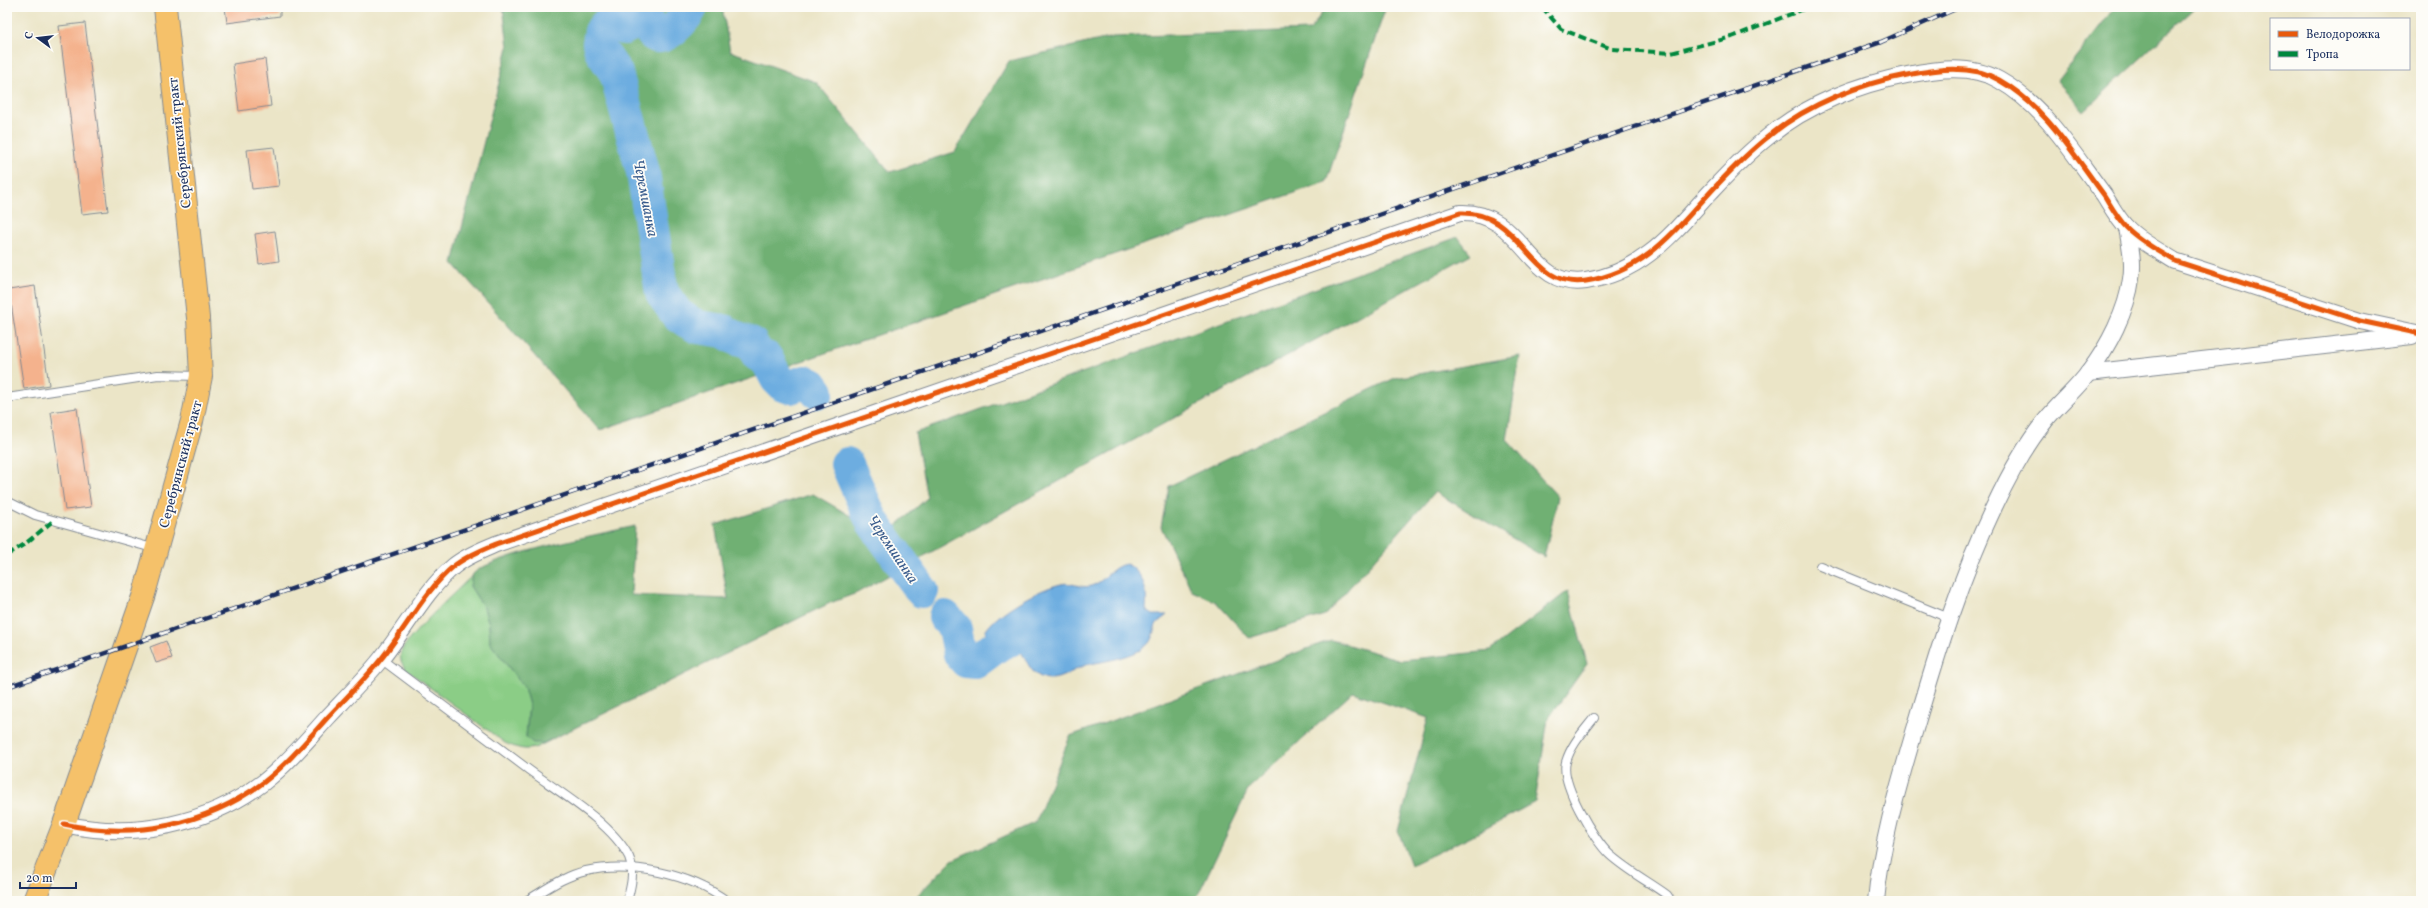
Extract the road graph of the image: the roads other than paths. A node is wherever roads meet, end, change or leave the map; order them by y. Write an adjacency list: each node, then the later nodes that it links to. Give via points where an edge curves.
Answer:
1 (164, 7): 5 (main road, Серебрянский тракт, via 198,318)
2 (2127, 228): 3 (street, via 2148,245 2176,261 2360,320); 4 (street, via 2132,279 2124,306 2102,354); 11 (street, via 2058,132 2020,94 1998,79 1978,71 1948,69 1890,78 1821,104 1770,134 1716,186 1659,247 1639,262 1612,274 1571,283 1553,276 1540,266 1504,227 1488,216 1473,212 1460,213 496,544 454,566 440,580)
3 (2421, 334): 4 (street)
4 (2088, 374): 10 (street, via 2045,421 2011,474 1979,540)
5 (201, 376): 6 (lane, via 158,376); 8 (main road, Серебрянский тракт, via 192,420)
6 (7, 398)
7 (7, 501): 8 (lane, via 34,515)
8 (157, 549): 13 (main road, Серебрянский тракт, via 127,646)
9 (1820, 566): 10 (lane)
10 (1949, 618): 20 (street, via 1901,775)
11 (381, 659): 13 (street, via 295,753 265,781 237,800 207,814 157,828 103,830); 14 (lane, via 573,801 623,847)
12 (1594, 718): 19 (lane, via 1576,741 1565,763 1569,789 1592,835 1610,855 1667,895)
13 (64, 824): 15 (main road, Серебрянский тракт)
14 (632, 868): 16 (lane, via 586,871 569,877); 17 (lane); 18 (lane, via 665,874 699,885)
15 (34, 901)
16 (526, 901)
17 (627, 901)
18 (727, 901)
19 (1671, 901)
20 (1876, 901)

